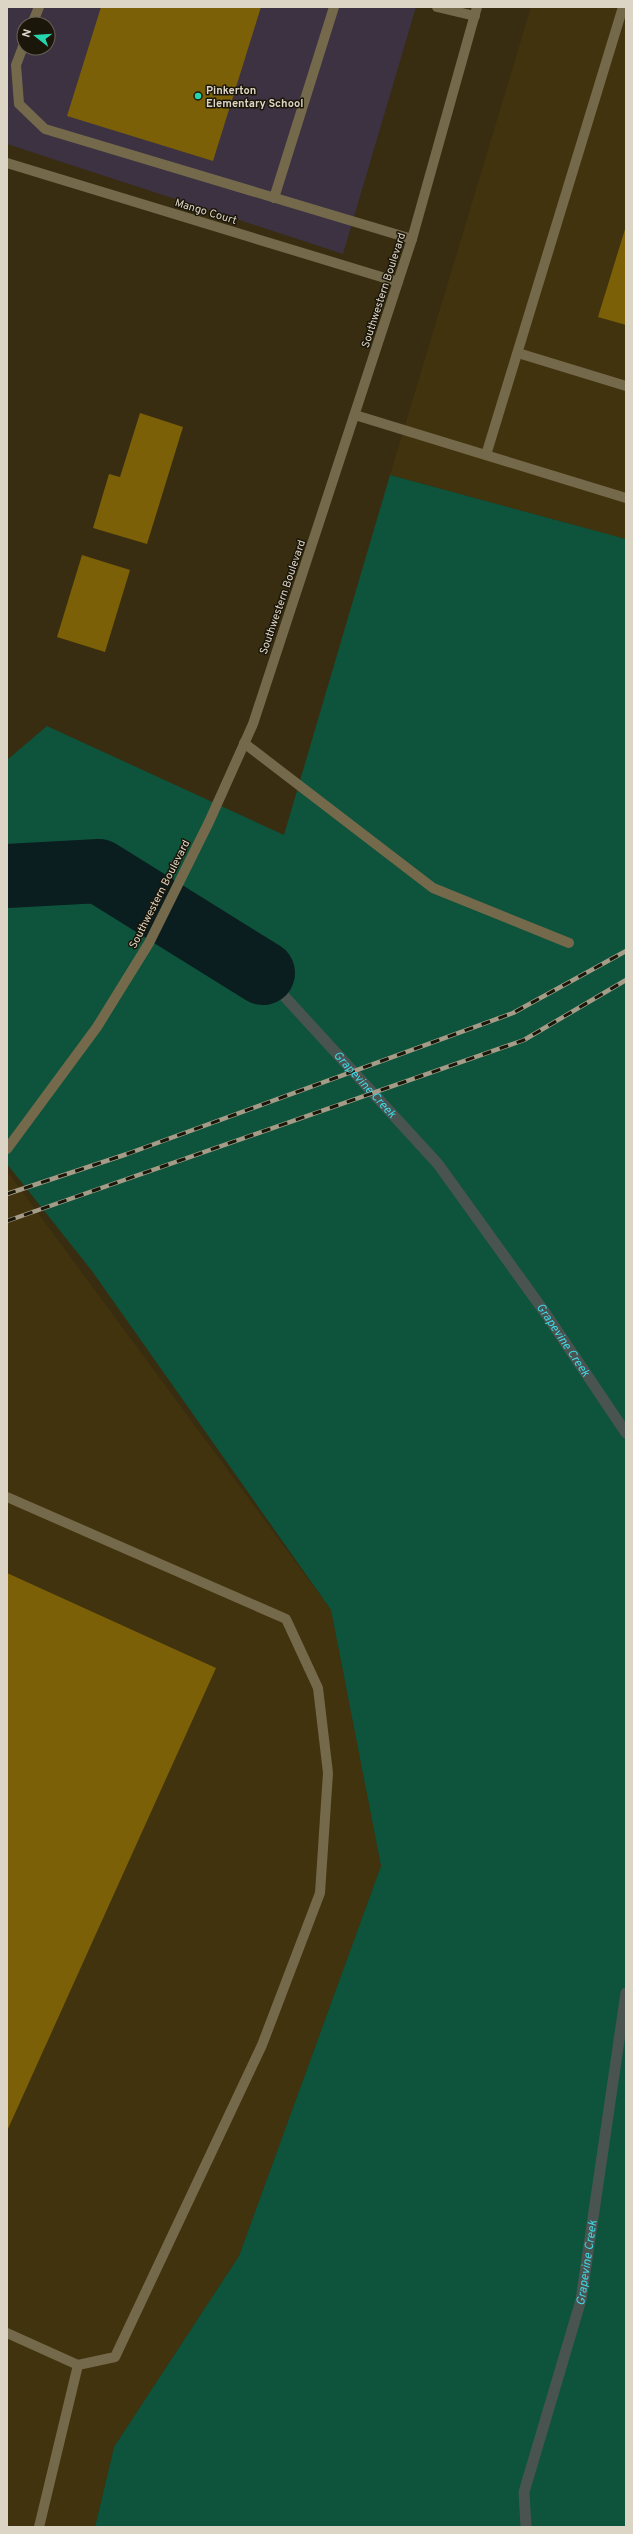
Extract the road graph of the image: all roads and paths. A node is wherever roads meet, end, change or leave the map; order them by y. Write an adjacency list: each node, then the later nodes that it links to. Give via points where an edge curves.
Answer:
1 (334, 7): 7 (street)
2 (437, 7): 4 (street)
3 (623, 7): 10 (street)
4 (476, 11): 8 (street, Southwestern Boulevard)
5 (19, 56): 7 (street, via 16,65 19,104 45,129)
6 (7, 163): 9 (street, Mango Court)
7 (274, 198): 8 (street)
8 (412, 239): 9 (street, Southwestern Boulevard)
9 (398, 282): 12 (street, Southwestern Boulevard)
10 (518, 353): 11 (street); 13 (street)
11 (626, 386)
12 (355, 415): 13 (street); 15 (street, Southwestern Boulevard, via 253,724)
13 (486, 455): 14 (street)
14 (626, 498)
15 (244, 743): 16 (street, via 433,888); 17 (street, Southwestern Boulevard, via 209,822 149,943 97,1027)
16 (569, 943)
17 (7, 1149)
18 (7, 1497): 20 (street, via 286,1619 318,1688 328,1773 320,1893 262,2045 115,2357)
19 (7, 2333): 20 (street)
20 (78, 2365): 21 (street)
21 (39, 2527)

